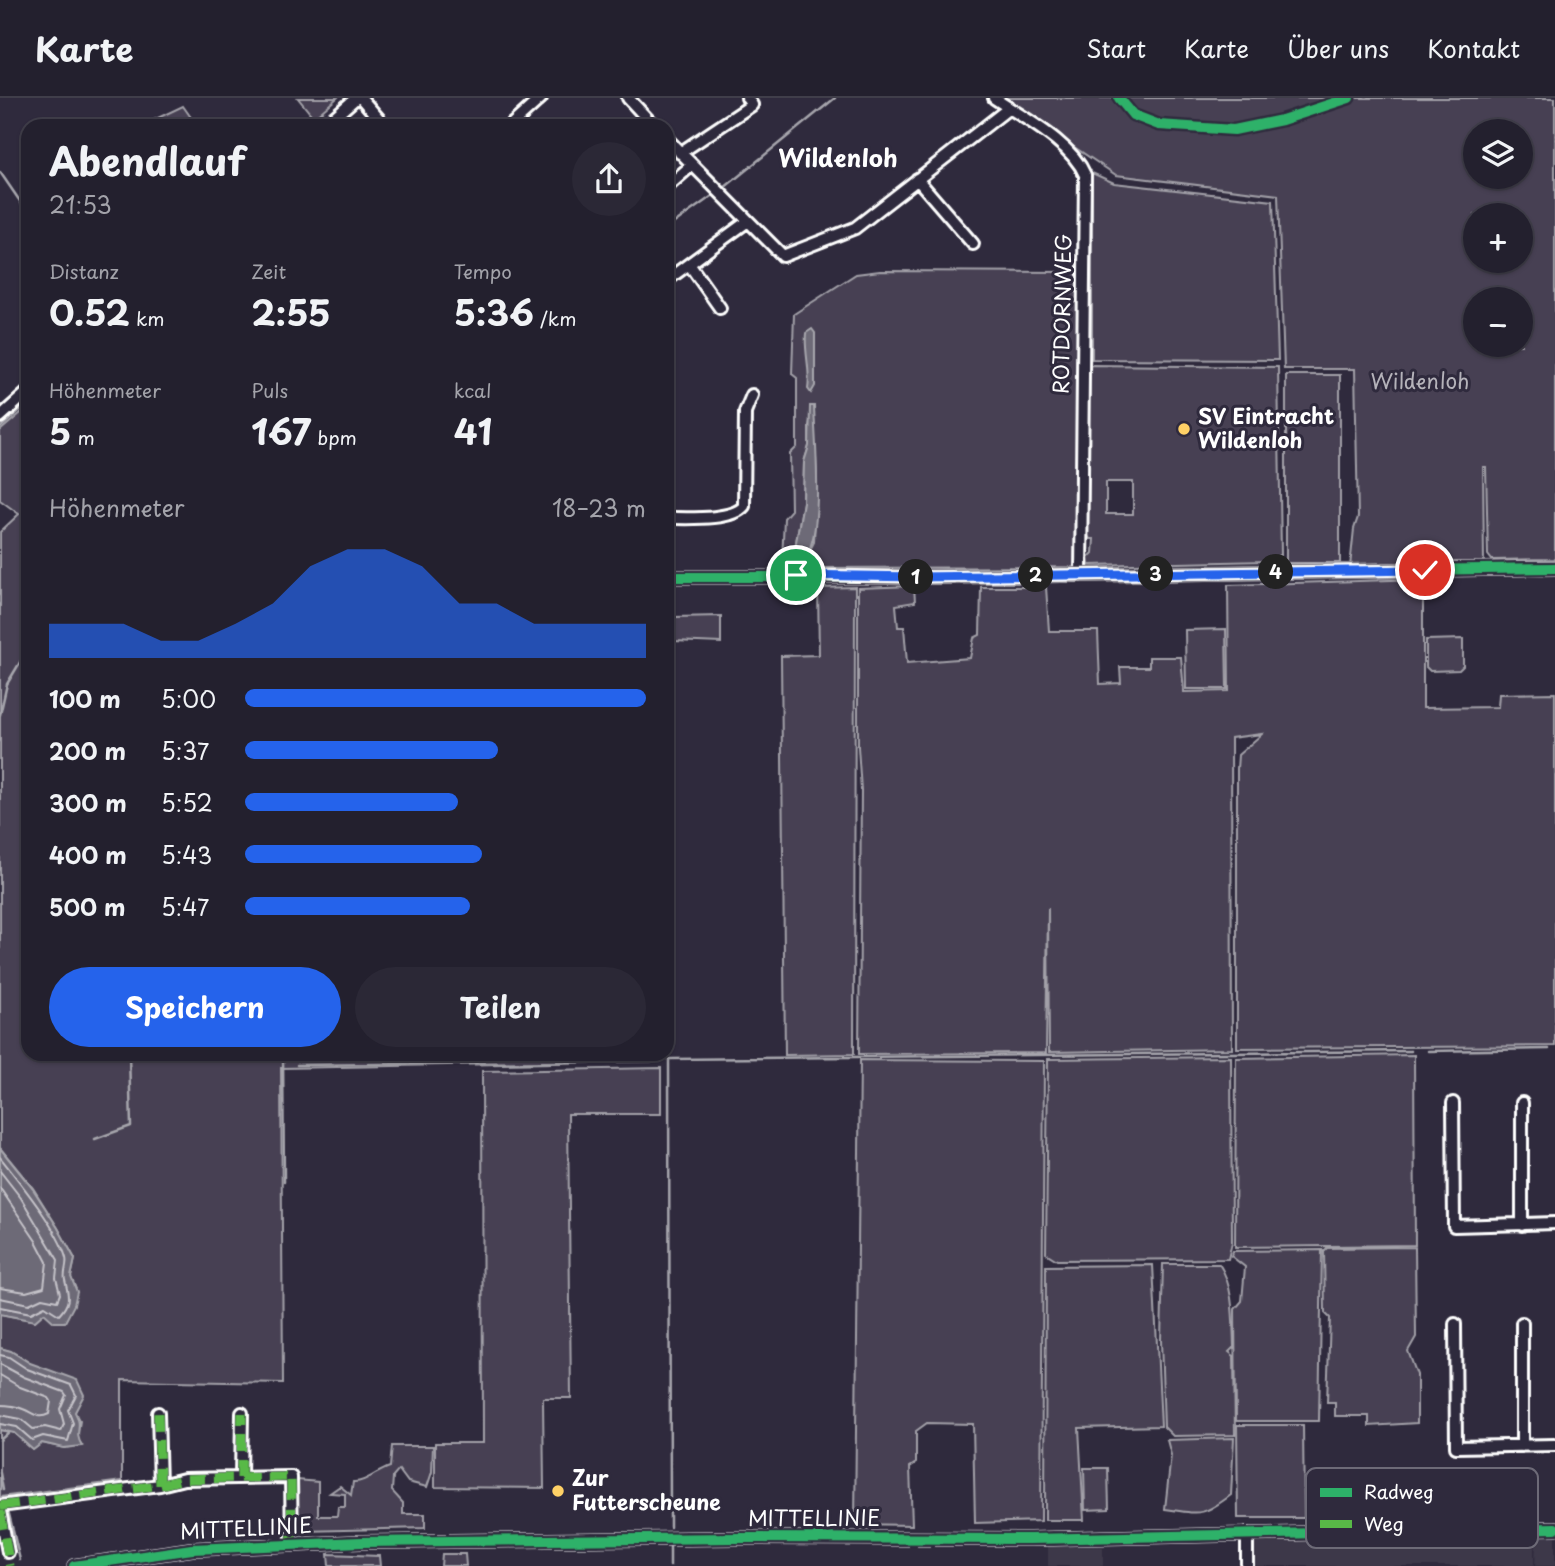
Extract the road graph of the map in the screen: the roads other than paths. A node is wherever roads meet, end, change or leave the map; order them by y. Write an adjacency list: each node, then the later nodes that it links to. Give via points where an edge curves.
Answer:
1 (356, 98): 8 (street)
2 (361, 98): 9 (street)
3 (541, 98): 10 (street)
4 (628, 98): 11 (street)
5 (994, 98): 7 (street, ROTDORNWEG)
6 (753, 100): 13 (street)
7 (1009, 108): 15 (street); 27 (street, ROTDORNWEG, via 1067,149 1084,174)
8 (332, 119)
9 (379, 119)
10 (518, 119)
11 (644, 119)
12 (674, 147): 13 (street)
13 (680, 153): 14 (street)
14 (692, 165): 16 (street); 17 (street)
15 (918, 179): 17 (street, via 855,228 792,254 783,256); 18 (street)
16 (674, 181)
17 (748, 221): 19 (street)
18 (973, 244)
19 (689, 264): 20 (street); 21 (street)
20 (674, 275)
21 (720, 308)
22 (752, 395): 25 (street, via 745,412 744,506 711,517)
23 (21, 398): 24 (street)
24 (0, 417)
25 (674, 518)
26 (1555, 568): 27 (street)
27 (1081, 575): 28 (street)
28 (674, 577)
29 (1453, 1103): 32 (street, via 1454,1226)
30 (1522, 1103): 32 (street)
31 (1555, 1223): 32 (street)
32 (1522, 1225)
33 (1522, 1323): 38 (street)
34 (1455, 1324): 38 (street, via 1456,1447)
35 (158, 1413): 40 (street)
36 (242, 1413): 39 (street)
37 (1555, 1445): 38 (street)
38 (1522, 1446)
39 (241, 1478): 40 (street, via 184,1479); 44 (street, via 291,1477)
40 (160, 1485): 41 (street)
41 (0, 1508): 45 (street)
42 (1306, 1533): 43 (street, MITTELLINIE)
43 (1247, 1534): 44 (street, MITTELLINIE); 47 (street)
44 (292, 1545): 46 (street, MITTELLINIE, via 192,1549)
45 (8, 1552)
46 (74, 1566)
47 (1247, 1566)

